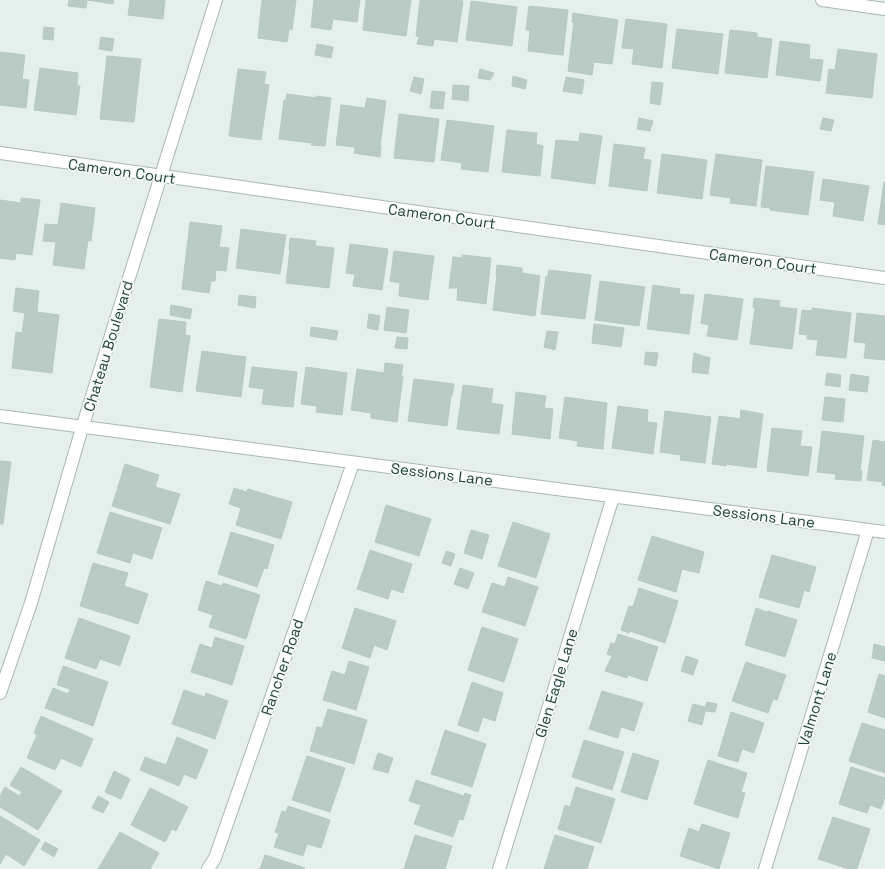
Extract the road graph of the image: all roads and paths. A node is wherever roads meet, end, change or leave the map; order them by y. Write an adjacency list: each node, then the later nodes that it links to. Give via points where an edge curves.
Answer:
1 (216, 0): 5 (street, Chateau Boulevard)
2 (822, 0): 3 (street)
3 (885, 9)
4 (0, 154): 5 (street, Cameron Court)
5 (161, 176): 6 (street, Cameron Court); 8 (street, Chateau Boulevard)
6 (885, 278)
7 (0, 416): 8 (street, Sessions Lane)
8 (82, 428): 9 (street, Sessions Lane); 13 (street, Chateau Boulevard, via 31,603)
9 (353, 463): 10 (street, Sessions Lane); 14 (street, Rancher Road, via 215,858)
10 (613, 497): 11 (street, Sessions Lane); 15 (street, Glen Eagle Lane)
11 (868, 530): 12 (street, Sessions Lane); 16 (street, Valmont Lane)
12 (885, 532)
13 (1, 690)
14 (208, 869)
15 (499, 869)
16 (765, 869)

